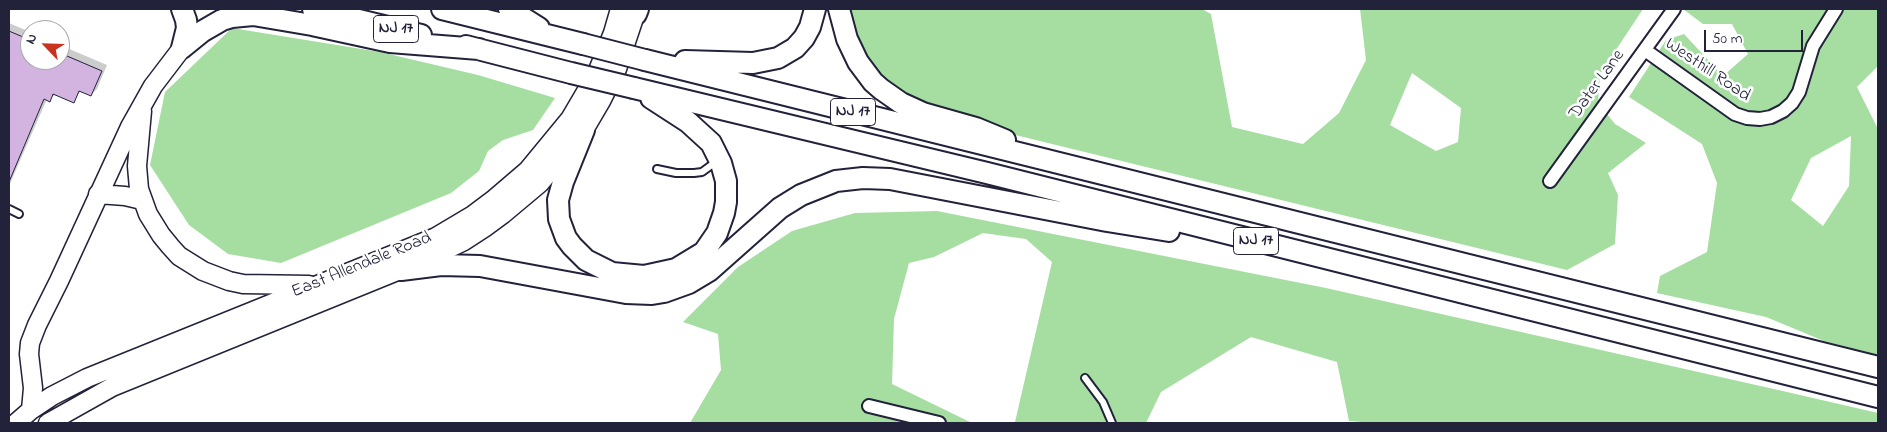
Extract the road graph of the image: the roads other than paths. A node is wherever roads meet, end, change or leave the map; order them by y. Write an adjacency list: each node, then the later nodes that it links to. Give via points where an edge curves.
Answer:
1 (182, 9): 11 (highway, via 187,28)
2 (313, 9): 12 (highway, NJ 17)
3 (509, 9): 10 (highway)
4 (815, 9): 14 (highway, via 804,38 778,58 753,63)
5 (839, 9): 19 (highway, via 858,62 873,82 891,97 923,113 976,128)
6 (1674, 9): 13 (street, Dater Lane)
7 (1836, 9): 13 (street, Westhill Road, via 1812,46 1799,92 1792,103 1771,117 1748,118 1735,114)
8 (450, 10): 10 (highway, NJ 17)
9 (633, 10): 17 (main road, East Allendale Road, via 624,51 610,85); 28 (main road, East Allendale Road, via 605,53 581,102 544,153 511,186 473,215 436,237)
10 (554, 37): 14 (highway, NJ 17, bridge)
11 (182, 48): 12 (highway, via 222,20 253,15 390,42); 16 (main road)
12 (479, 49): 15 (highway, NJ 17, bridge)
13 (1644, 50): 21 (street, Dater Lane)
14 (645, 60): 19 (highway, NJ 17)
15 (634, 88): 18 (highway, via 696,129 711,143); 26 (highway, NJ 17)
16 (143, 103): 22 (main road); 23 (main road, via 136,166)
17 (584, 130): 18 (highway, via 560,190 559,219 566,238 580,254 612,273 644,276 667,273 704,252 717,233 726,202 726,181); 27 (main road, East Allendale Road, via 540,182 503,214 464,241)
18 (719, 159): 20 (lane, via 702,172 676,173)
19 (1062, 164): 29 (highway, NJ 17)
20 (657, 169)
21 (1550, 181)
22 (98, 194): 23 (main road); 33 (main road, via 33,334 29,354 33,388)
23 (142, 200): 28 (main road, via 165,241 179,256 203,271 243,284)
24 (9, 210): 25 (lane)
25 (19, 214)
26 (1295, 251): 27 (highway, via 1107,221 890,179 863,178 836,181 801,195 780,208 709,271 664,292 626,293 480,266 441,265); 31 (highway, NJ 17)
27 (401, 270): 35 (main road, East Allendale Road, via 112,386)
28 (317, 285): 33 (main road, East Allendale Road, via 87,378)
29 (1878, 367)
30 (1085, 378): 37 (lane, via 1103,402)
31 (1878, 397)
32 (869, 406): 36 (street)
33 (31, 410): 34 (main road, East Allendale Road)
34 (16, 423)
35 (48, 423)
36 (939, 423)
37 (1112, 423)

